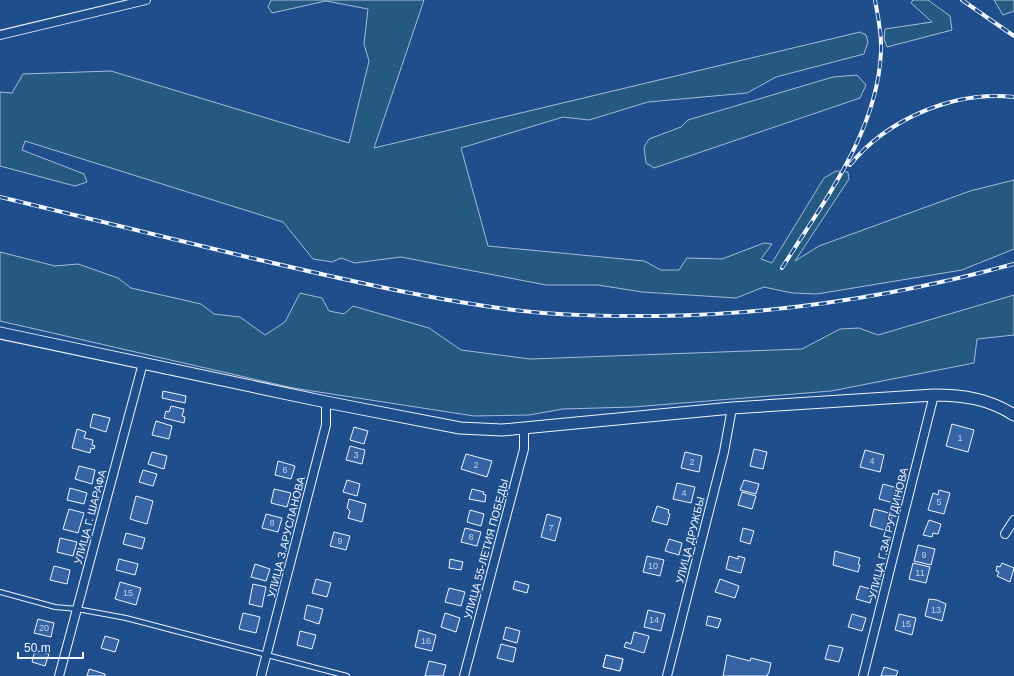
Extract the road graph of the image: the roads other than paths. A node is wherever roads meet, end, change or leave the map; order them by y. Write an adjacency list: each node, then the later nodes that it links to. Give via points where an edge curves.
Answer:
1 (146, 0): 2 (street)
2 (0, 35)
3 (0, 332): 4 (street)
4 (143, 363): 6 (street); 13 (street, УЛИЦА Г. ШАРАФА)
5 (934, 395): 7 (street); 8 (street, via 978,398 999,405); 20 (street, УЛИЦА Г.ЗАГРУТДИНОВА)
6 (326, 402): 9 (street, via 460,428); 14 (street, УЛИЦА З.АРУСЛАНОВА, via 326,425)
7 (732, 408): 9 (street); 19 (street, УЛИЦА ДРУЖБЫ, via 724,452)
8 (1014, 415)
9 (524, 428): 18 (street, УЛИЦА 55-ЛЕТИЯ ПОБЕДЫ, via 524,449)
10 (1014, 520): 11 (street)
11 (1005, 534)
12 (0, 592): 13 (lane, via 55,607)
13 (77, 609): 14 (lane, via 126,618); 15 (street, УЛИЦА Г. ШАРАФА)
14 (266, 656): 16 (street, УЛИЦА З.АРУСЛАНОВА); 17 (lane, via 308,664)
15 (59, 676)
16 (261, 676)
17 (347, 676)
18 (464, 676)
19 (667, 676)
20 (863, 676)

